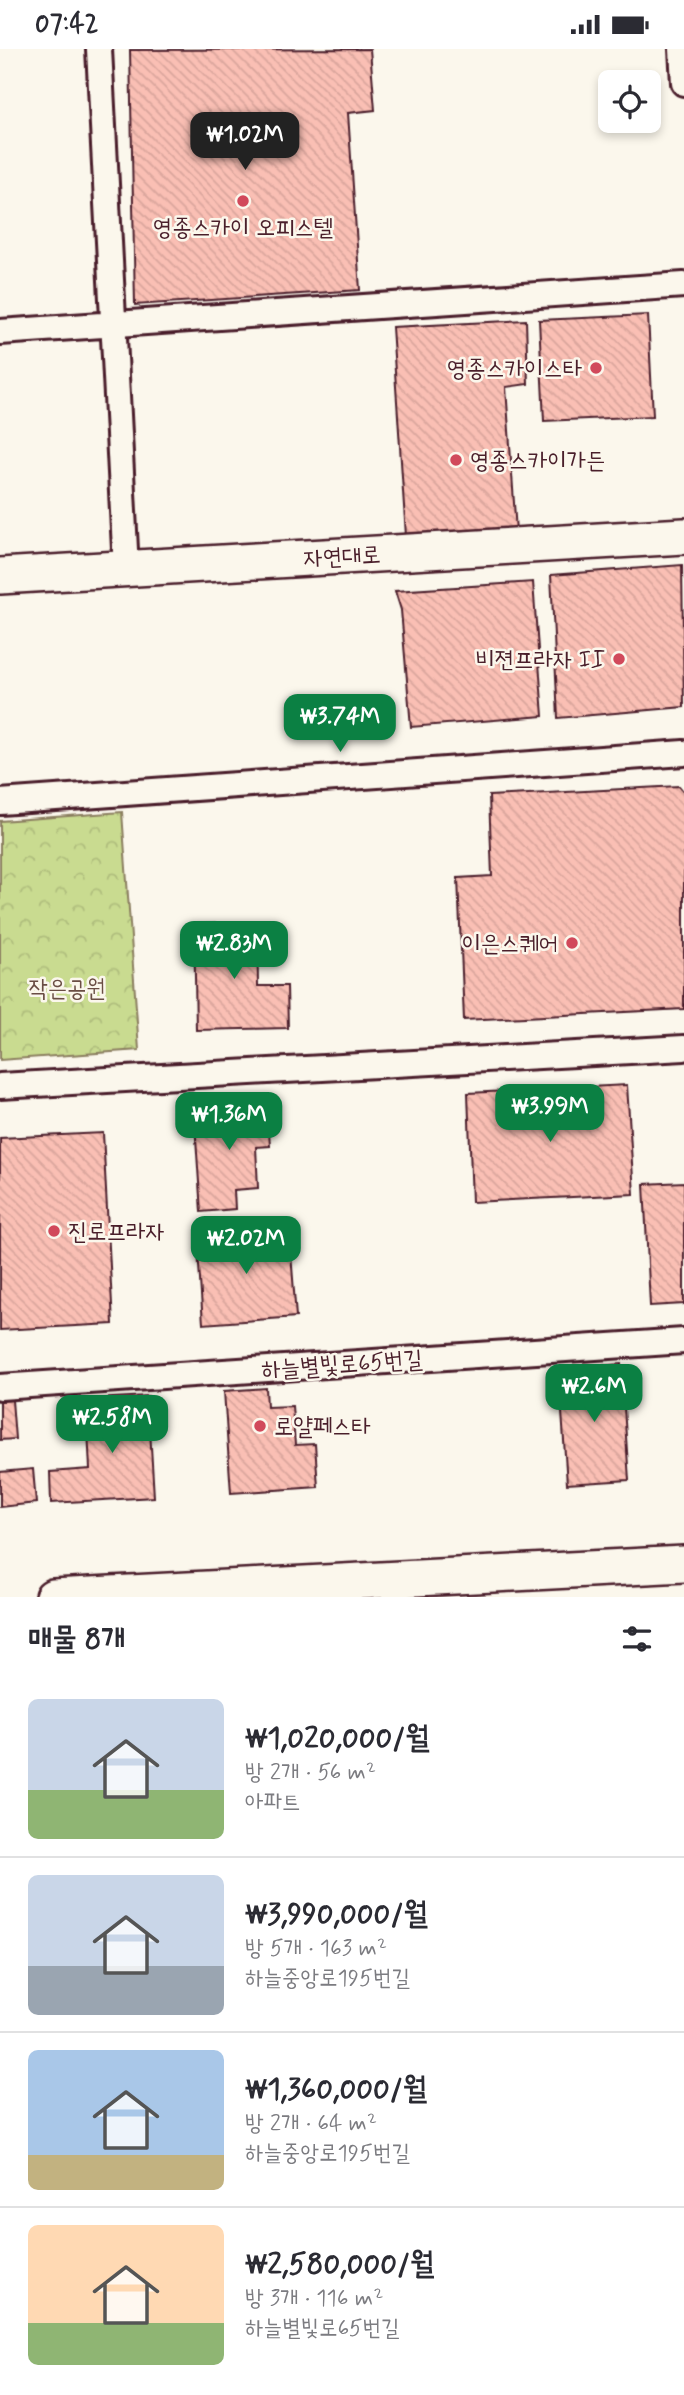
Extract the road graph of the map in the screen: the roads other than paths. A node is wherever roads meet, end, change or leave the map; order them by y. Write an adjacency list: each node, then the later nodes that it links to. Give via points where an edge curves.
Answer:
1 (99, 49): 5 (street)
2 (682, 49): 3 (street)
3 (684, 83)
4 (684, 285): 5 (street)
5 (113, 324): 6 (street); 8 (street)
6 (0, 332)
7 (684, 536): 8 (main road, 자연대로)
8 (126, 569): 9 (main road, 자연대로)
9 (0, 576)
10 (684, 753): 11 (street)
11 (0, 802)
12 (684, 1048): 13 (street)
13 (0, 1086)
14 (684, 1341): 15 (street, 하늘별빛로65번길)
15 (0, 1387)
16 (684, 1565): 17 (main road)
17 (53, 1597)

